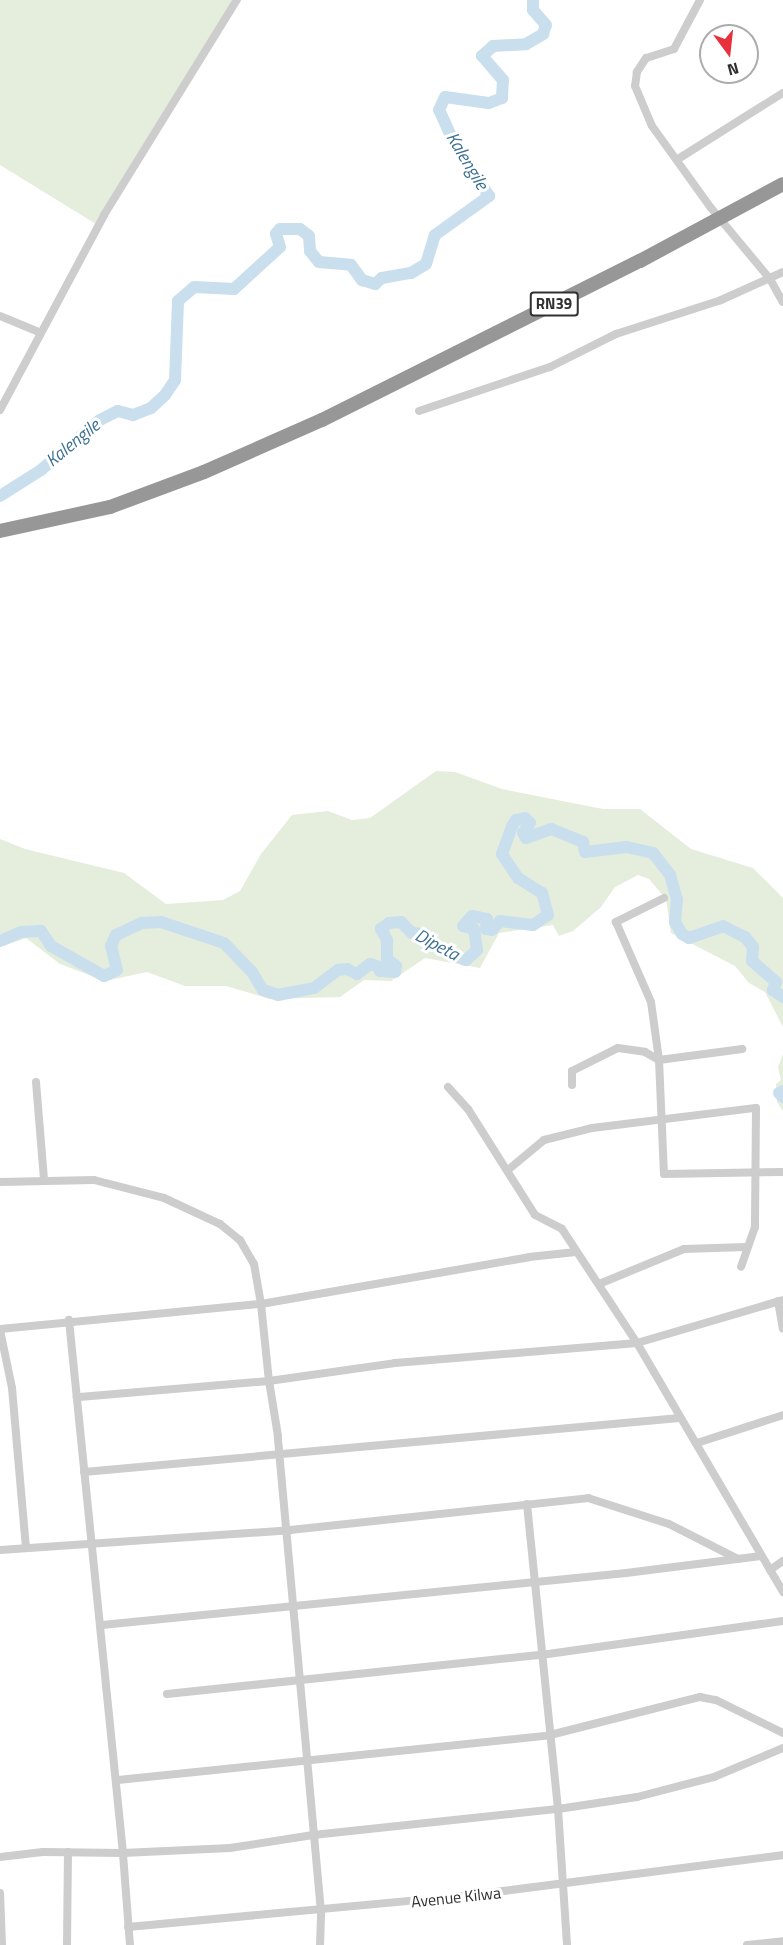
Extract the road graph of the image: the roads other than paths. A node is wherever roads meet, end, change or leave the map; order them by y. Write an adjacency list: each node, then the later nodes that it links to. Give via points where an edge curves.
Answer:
1 (237, 0): 11 (street, via 104,215)
2 (700, 0): 4 (street, via 674,49 646,58 637,72 635,86 646,115)
3 (783, 93): 4 (street)
4 (678, 159): 6 (street)
5 (783, 184): 6 (highway, RN39)
6 (721, 217): 8 (street, via 753,263); 14 (highway, RN39, via 322,420 204,472 110,507)
7 (783, 272): 8 (street)
8 (770, 279): 9 (street); 13 (street, via 721,300 616,334 550,367)
9 (783, 302)
10 (0, 316): 11 (street)
11 (39, 332): 12 (street)
12 (0, 410)
13 (419, 411)
14 (0, 531)
15 (664, 898): 17 (street, via 616,922 651,1002)
16 (742, 1048): 17 (street)
17 (659, 1060): 19 (street, via 645,1052 618,1048 572,1071); 21 (street)
18 (36, 1082): 25 (street)
19 (572, 1085)
20 (448, 1087): 22 (street, via 468,1108)
21 (658, 1123): 22 (street, via 592,1128 544,1140); 23 (street, via 663,1174); 23 (street, via 756,1108)
22 (508, 1170): 28 (street, via 535,1215 562,1229)
23 (758, 1172): 24 (street); 27 (street, via 754,1227)
24 (783, 1172)
25 (44, 1180): 26 (street); 32 (street, via 94,1180 154,1196 220,1224 240,1240 254,1264)
26 (0, 1182)
27 (746, 1247): 29 (street); 30 (street, via 684,1249)
28 (576, 1252): 30 (street); 32 (street)
29 (741, 1267)
30 (599, 1284): 36 (street)
31 (780, 1300): 34 (street); 36 (street)
32 (261, 1304): 33 (street); 37 (street)
33 (69, 1320): 35 (street); 38 (street)
34 (783, 1329)
35 (0, 1330): 47 (street, via 12,1388)
36 (638, 1343): 37 (street, via 395,1363); 40 (street)
37 (269, 1381): 38 (street); 42 (street)
38 (77, 1396): 43 (street)
39 (783, 1415): 41 (street)
40 (680, 1418): 41 (street); 42 (street)
41 (697, 1443): 49 (street)
42 (279, 1453): 43 (street); 45 (street)
43 (84, 1472): 46 (street)
44 (527, 1504): 45 (street); 50 (street, via 588,1498 669,1524); 53 (street)
45 (285, 1529): 46 (street); 55 (street)
46 (91, 1546): 47 (street); 57 (street)
47 (26, 1547): 48 (street)
48 (0, 1550)
49 (761, 1556): 50 (street); 52 (street)
50 (738, 1559): 53 (street)
51 (783, 1561): 52 (street)
52 (770, 1570): 54 (street)
53 (534, 1583): 55 (street); 58 (street)
54 (783, 1592)
55 (291, 1605): 57 (street); 59 (street)
56 (783, 1621): 58 (street)
57 (102, 1626): 65 (street, via 107,1708)
58 (541, 1655): 59 (street); 62 (street)
59 (299, 1682): 60 (street); 64 (street)
60 (167, 1694)
61 (783, 1733): 62 (street, via 716,1700 700,1697)
62 (550, 1735): 64 (street); 66 (street)
63 (783, 1748): 66 (street, via 714,1777 637,1797)
64 (306, 1760): 65 (street); 67 (street)
65 (118, 1780): 69 (street)
66 (558, 1809): 67 (street); 72 (street)
67 (313, 1835): 69 (street, via 230,1848); 74 (street)
68 (68, 1852): 69 (street); 71 (street); 78 (street)
69 (123, 1853): 75 (street)
70 (783, 1855): 72 (street, Avenue Kilwa)
71 (0, 1857)
72 (564, 1885): 74 (street, Avenue Kilwa); 81 (street)
73 (0, 1893): 77 (street)
74 (321, 1912): 75 (street, Avenue Kilwa); 80 (street)
75 (128, 1927): 79 (street)
76 (783, 1941): 82 (street)
77 (2, 1945)
78 (66, 1945)
79 (130, 1945)
80 (320, 1945)
81 (567, 1945)
82 (747, 1945)

